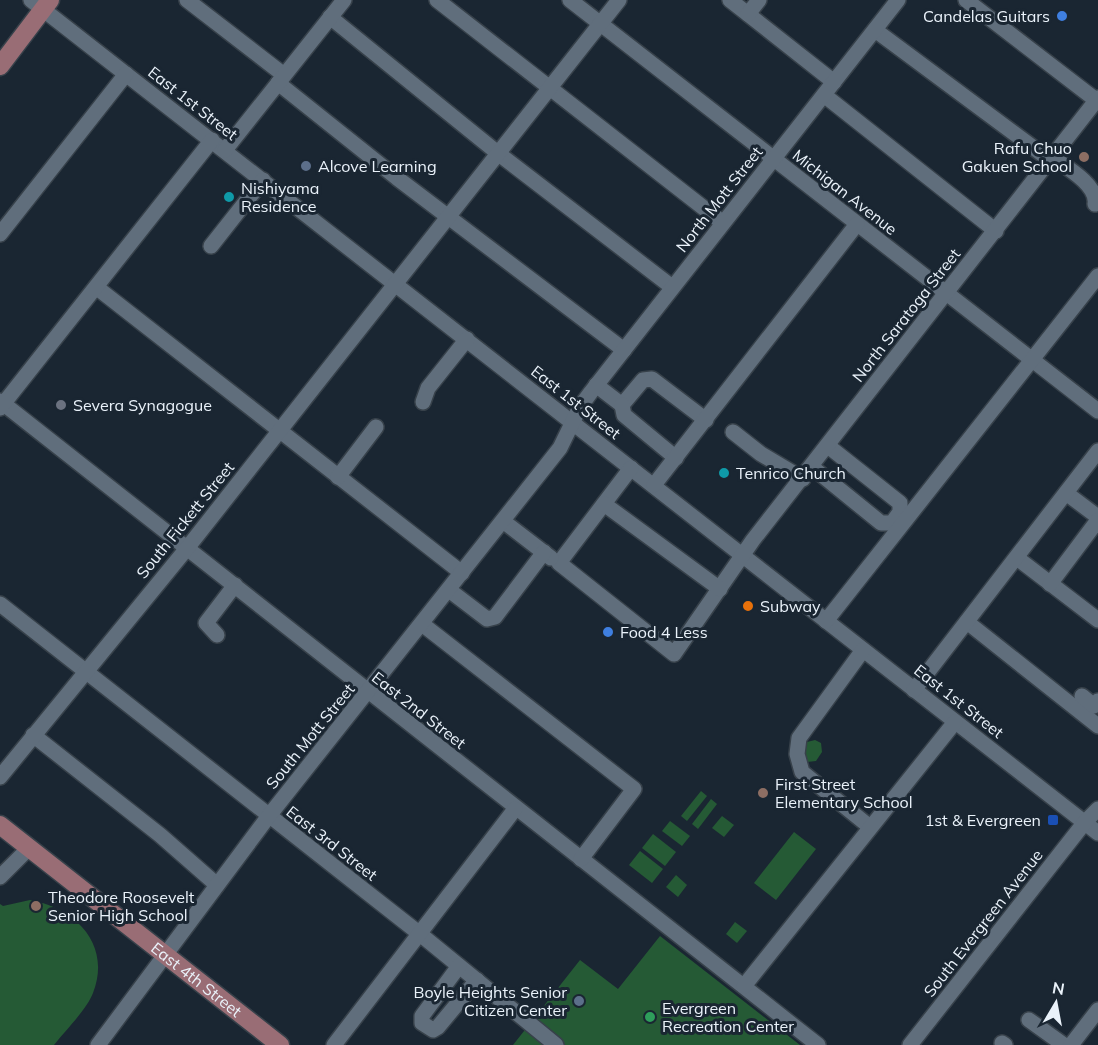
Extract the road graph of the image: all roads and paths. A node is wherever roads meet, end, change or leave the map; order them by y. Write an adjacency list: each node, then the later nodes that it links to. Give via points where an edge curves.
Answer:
1 (344, 0): 12 (street)
2 (437, 0): 19 (street)
3 (570, 0): 13 (street, Michigan Avenue)
4 (619, 0): 13 (street, South Fickett Street)
5 (730, 0): 11 (street)
6 (759, 0): 11 (street)
7 (898, 0): 14 (street, North Mott Street)
8 (966, 0): 21 (street)
9 (194, 2): 17 (street)
10 (41, 3): 15 (main road); 16 (street, East 1st Street)
11 (748, 14): 18 (street)
12 (330, 17): 17 (street); 24 (street)
13 (600, 24): 19 (street, South Fickett Street); 25 (street, Michigan Avenue)
14 (875, 30): 18 (street, North Mott Street); 26 (street)
15 (0, 66)
16 (126, 74): 22 (street, East 1st Street); 33 (street)
17 (281, 79): 23 (street); 29 (street, via 397,178)
18 (834, 82): 20 (street, North Mott Street)
19 (550, 88): 24 (street, South Fickett Street); 30 (street)
20 (824, 95): 25 (street, North Mott Street); 32 (street)
21 (1097, 99): 26 (street, North Saratoga Street)
22 (212, 140): 23 (street, East 1st Street); 37 (street)
23 (225, 150): 27 (street, East 1st Street)
24 (499, 154): 29 (street, South Fickett Street); 38 (street)
25 (774, 158): 30 (street, North Mott Street); 31 (street, Michigan Avenue)
26 (1051, 158): 28 (street, via 1094,189 1098,198); 32 (street, North Saratoga Street)
27 (262, 180): 34 (street); 36 (street, East 1st Street)
28 (1095, 204)
29 (450, 216): 36 (street, South Fickett Street); 41 (street)
30 (723, 223): 38 (street, North Mott Street)
31 (857, 224): 39 (street, Michigan Avenue); 48 (street)
32 (996, 231): 39 (street, North Saratoga Street)
33 (0, 234)
34 (211, 246)
35 (1098, 276): 42 (street)
36 (397, 284): 40 (street, East 1st Street); 51 (street, South Fickett Street)
37 (96, 287): 45 (street); 51 (street)
38 (672, 287): 41 (street, North Mott Street)
39 (944, 293): 42 (street, Michigan Avenue); 53 (street, North Saratoga Street)
40 (466, 339): 44 (street, via 428,388); 49 (street, East 1st Street)
41 (624, 350): 43 (street, North Mott Street)
42 (1032, 361): 47 (street, Michigan Avenue); 76 (street)
43 (596, 385): 46 (street); 49 (street, North Mott Street)
44 (423, 402)
45 (1, 404): 64 (street, East 2nd Street)
46 (622, 405): 48 (street, via 643,380 652,379); 55 (street, via 624,415)
47 (1098, 411)
48 (706, 420): 55 (street)
49 (574, 423): 56 (street, East 1st Street); 63 (street, South Mott Street, via 561,448)
50 (376, 427): 58 (street)
51 (279, 431): 58 (street); 64 (street, South Fickett Street)
52 (733, 432): 57 (street, via 760,454)
53 (828, 446): 57 (street, North Saratoga Street); 57 (street, via 900,504 900,512 892,523 881,523)
54 (1098, 451): 60 (street)
55 (676, 458): 59 (street)
56 (632, 468): 59 (street, East 1st Street); 61 (street)
57 (808, 473): 66 (street, North Saratoga Street)
58 (338, 477): 69 (street)
59 (654, 485): 66 (street, East 1st Street)
60 (1066, 493): 62 (street); 67 (street)
61 (603, 504): 68 (street); 72 (street)
62 (1098, 519): 70 (street)
63 (503, 521): 65 (street); 69 (street, South Mott Street)
64 (188, 547): 71 (street, East 2nd Street); 81 (street, South Fickett Street)
65 (544, 552): 68 (street); 73 (street, via 495,617 487,619)
66 (743, 554): 72 (street, North Saratoga Street); 76 (street, East 1st Street)
67 (1017, 558): 70 (street); 77 (street)
68 (559, 563): 72 (street, North Saratoga Street, via 674,654)
69 (462, 573): 73 (street, South Mott Street)
70 (1050, 584): 75 (street)
71 (235, 585): 79 (street, via 206,623); 83 (street, East 2nd Street)
72 (720, 589)
73 (449, 590): 78 (street, South Mott Street)
74 (0, 604): 81 (street, East 3rd Street)
75 (1098, 620)
76 (826, 621): 80 (street, East 1st Street)
77 (967, 621): 82 (street); 87 (street)
78 (422, 624): 83 (street, South Mott Street); 98 (street, via 634,789)
79 (217, 634)
80 (863, 650): 82 (street, East 1st Street); 95 (street, via 799,738 797,754 802,772)
81 (84, 672): 88 (street, South Fickett Street); 92 (street, East 3rd Street)
82 (914, 690): 86 (street, East 1st Street)
83 (369, 693): 90 (street, East 2nd Street); 92 (street, South Mott Street)
84 (1082, 696): 85 (street, via 1094,706)
85 (1098, 701)
86 (955, 722): 93 (street, East 1st Street); 95 (street)
87 (1098, 726)
88 (33, 735): 89 (street, South Fickett Street); 100 (street)
89 (0, 777)
90 (515, 809): 98 (street, East 2nd Street); 101 (street)
91 (1098, 809): 93 (street, South Evergreen Avenue)
92 (268, 817): 100 (street, South Mott Street); 101 (street, East 3rd Street)
93 (1085, 822): 96 (street, East 1st Street); 113 (street, South Evergreen Avenue)
94 (0, 825): 97 (main road, East 4th Street)
95 (870, 828): 105 (street)
96 (1098, 833)
97 (29, 848): 99 (street); 102 (main road, East 4th Street)
98 (581, 859): 105 (street, East 2nd Street)
99 (0, 877)
100 (217, 885): 102 (street, South Mott Street)
101 (420, 934): 103 (street, East 3rd Street); 110 (street)
102 (165, 955): 108 (street, South Mott Street); 109 (main road, East 4th Street)
103 (459, 966): 104 (street, East 3rd Street); 104 (street, via 422,1016 422,1023 433,1030 438,1027)
104 (477, 980): 111 (street, East 3rd Street)
105 (744, 986): 112 (street, East 2nd Street)
106 (1098, 1010): 115 (street)
107 (1029, 1020): 114 (street)
108 (98, 1045)
109 (280, 1045)
110 (334, 1045)
111 (556, 1045)
112 (818, 1045)
113 (910, 1045)
114 (1064, 1045)
115 (1071, 1045)

